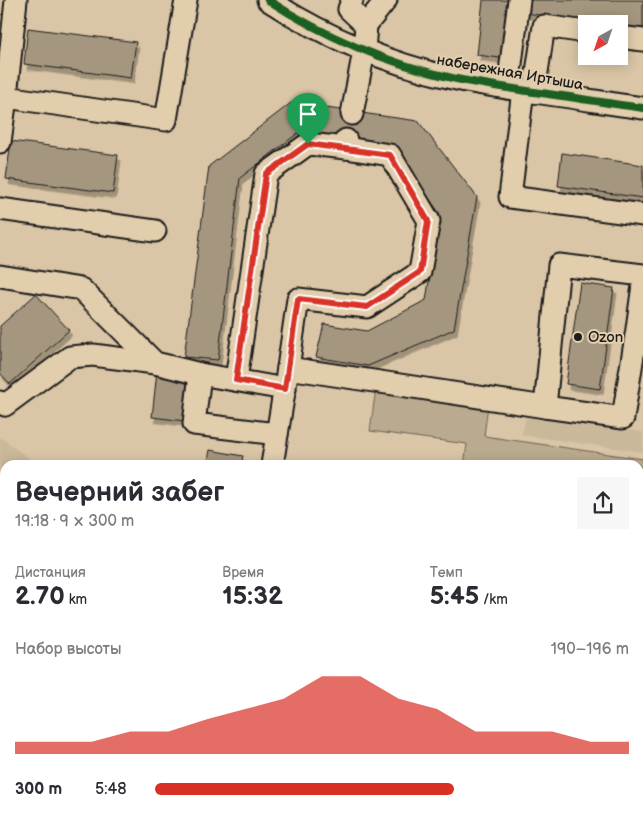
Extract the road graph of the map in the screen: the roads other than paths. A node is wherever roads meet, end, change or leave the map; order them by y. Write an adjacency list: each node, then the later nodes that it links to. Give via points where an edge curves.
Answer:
1 (16, 0): 13 (street)
2 (186, 0): 13 (street, via 166,120)
3 (268, 0): 11 (street, набережная Иртыша, via 312,26)
4 (352, 0): 7 (street, via 349,9)
5 (386, 0): 7 (street)
6 (519, 0): 12 (street)
7 (366, 25): 11 (street)
8 (578, 31): 12 (street, via 544,26)
9 (628, 38): 10 (street)
10 (643, 40)
11 (364, 50): 12 (street, набережная Иртыша, via 435,74); 15 (street)
12 (522, 90): 14 (street, набережная Иртыша); 18 (street, via 510,198)
13 (6, 97): 16 (street)
14 (643, 108)
15 (352, 114)
16 (0, 142)
17 (0, 209): 19 (street)
18 (643, 215)
19 (155, 231)
20 (643, 275): 29 (street, via 559,265)
21 (0, 276): 24 (street, via 81,289)
22 (643, 285): 23 (street)
23 (640, 336): 29 (street, via 623,418)
24 (155, 363): 25 (street); 28 (street, via 93,355 70,357 5,405)
25 (200, 374): 27 (street); 30 (street, via 194,424)
26 (286, 379): 27 (street); 27 (street, via 298,299 367,307 420,272 428,221 390,155 346,144 308,144 266,174); 29 (street); 30 (street)
27 (236, 380)
28 (0, 402)
29 (545, 408)
30 (277, 434): 31 (street)
31 (273, 460)

